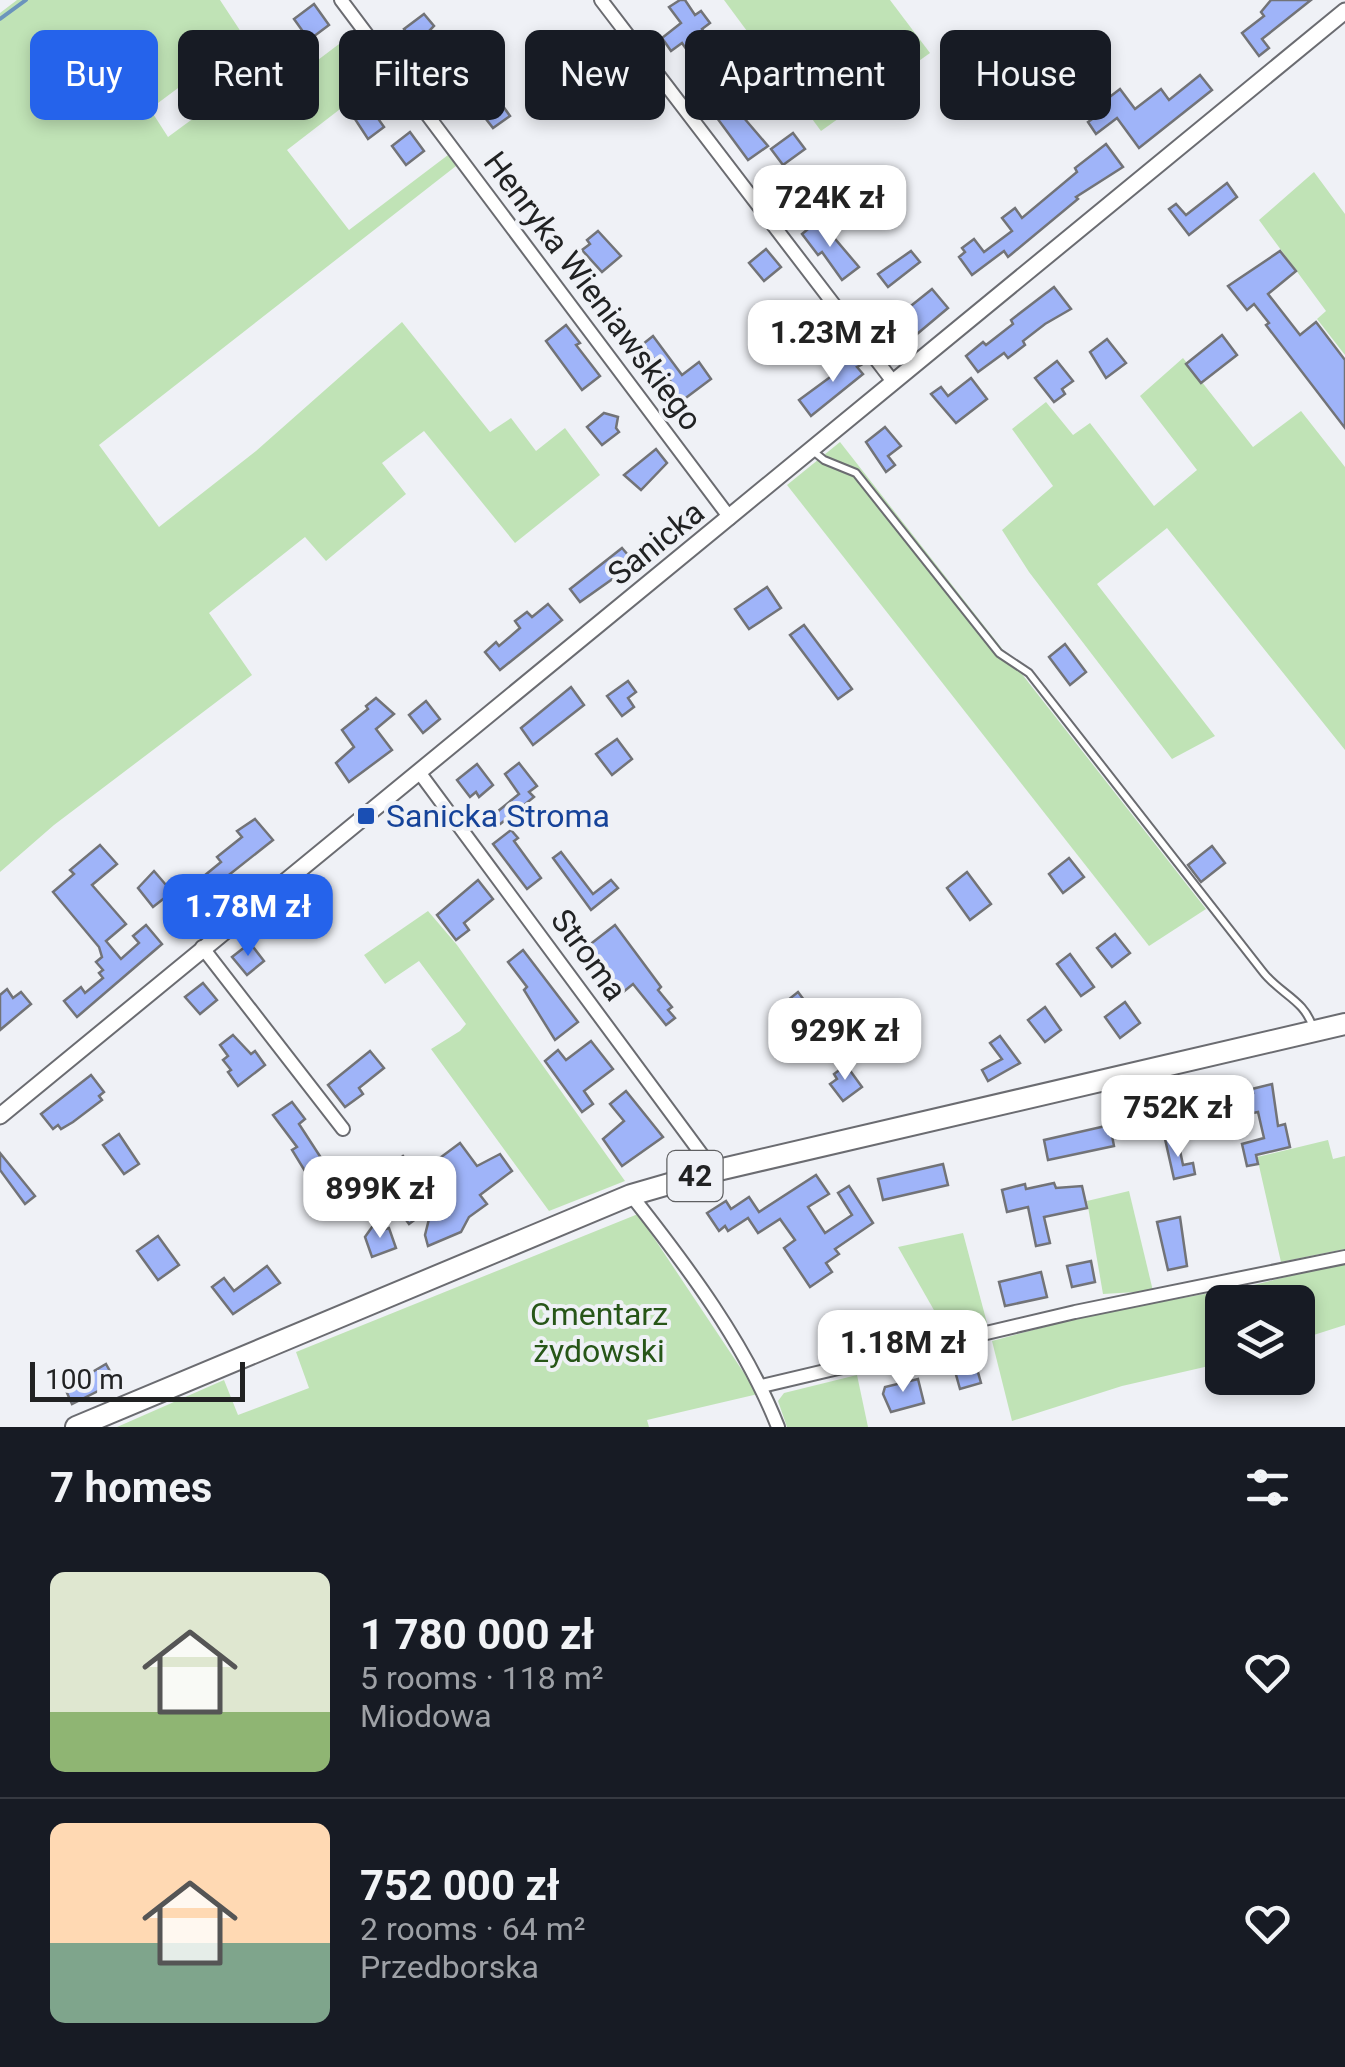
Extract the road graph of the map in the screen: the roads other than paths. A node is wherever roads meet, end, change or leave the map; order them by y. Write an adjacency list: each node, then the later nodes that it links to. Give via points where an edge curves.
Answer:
1 (341, 0): 6 (street, Henryka Wieniawskiego)
2 (601, 0): 4 (street)
3 (1345, 10): 4 (street, Sanicka)
4 (894, 383): 5 (street, Sanicka)
5 (812, 450): 6 (street, Sanicka); 10 (lane, via 856,473 998,652 1029,674 1269,980 1308,1012)
6 (730, 518): 7 (street, Sanicka)
7 (419, 772): 8 (street, Sanicka); 13 (street, Stroma)
8 (202, 947): 11 (street, Sanicka); 12 (street)
9 (1345, 1024): 10 (main road, 42)
10 (1314, 1032): 13 (main road, 42)
11 (0, 1116)
12 (344, 1128)
13 (714, 1172): 14 (main road, 42)
14 (632, 1195): 16 (street); 17 (main road, 42)
15 (1345, 1257): 16 (street)
16 (762, 1386): 18 (street)
17 (76, 1427)
18 (778, 1427)

